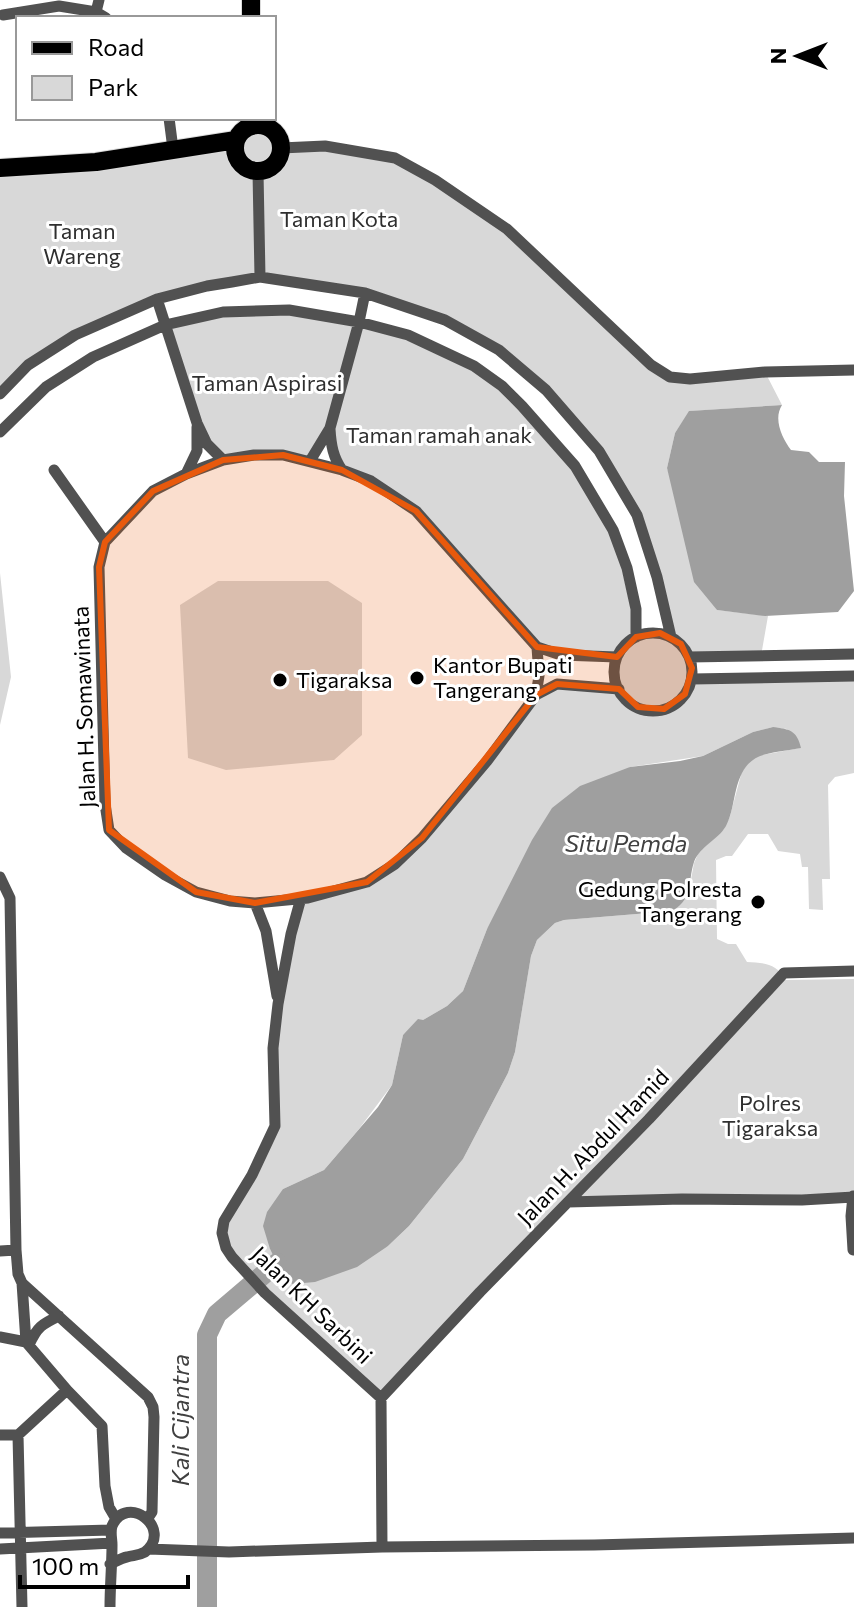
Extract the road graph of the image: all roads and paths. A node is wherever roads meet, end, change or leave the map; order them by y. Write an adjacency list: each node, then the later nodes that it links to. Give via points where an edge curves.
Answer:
1 (100, 10): 2 (street, via 59,6)
2 (1, 16)
3 (169, 120): 7 (street)
4 (252, 121): 5 (main road); 6 (main road, via 274,131)
5 (236, 140): 7 (main road); 9 (main road, via 238,162)
6 (281, 148): 9 (main road, via 275,165); 15 (street, via 325,146 395,158 435,180 507,229 670,377)
7 (173, 149): 8 (main road, via 96,162)
8 (0, 168)
9 (258, 172): 10 (street)
10 (260, 277): 11 (street); 12 (street)
11 (365, 293): 13 (street); 27 (street, via 445,320 499,350 546,390 599,451 637,515)
12 (157, 299): 14 (street); 16 (street, via 75,335 28,365)
13 (359, 322): 14 (street, via 289,310 223,312); 18 (street); 26 (street, via 408,335 474,366 502,386 575,466 613,530 627,568)
14 (165, 325): 17 (street); 19 (street, via 69,372)
15 (854, 370)
16 (0, 394)
17 (197, 423): 20 (street); 24 (street, via 197,451)
18 (330, 428): 21 (street); 23 (street)
19 (0, 432)
20 (223, 460): 21 (street, via 283,455); 24 (street)
21 (310, 461): 23 (street)
22 (54, 470): 25 (street)
23 (342, 470): 28 (street, via 371,481 416,511)
24 (186, 474): 25 (street, via 153,491)
25 (105, 542): 38 (street, Jalan H. Somawinata, via 99,567 109,830 126,848 196,892)
26 (636, 637): 27 (street); 30 (street)
27 (671, 637): 31 (street)
28 (537, 647): 30 (street, via 561,655); 35 (street)
29 (854, 654): 31 (street)
30 (617, 657): 34 (street)
31 (689, 657): 33 (street)
32 (854, 676): 33 (street)
33 (692, 679): 34 (street, via 685,694 664,709 638,707)
34 (619, 689): 35 (street, via 557,684)
35 (536, 695): 37 (street, Jalan H. Somawinata, via 487,761 395,864 367,882)
36 (0, 877): 43 (street, via 10,898)
37 (301, 898): 38 (street, Jalan H. Somawinata); 40 (street, Jalan KH Sarbini)
38 (255, 903): 40 (street, Jalan KH Sarbini, via 266,931)
39 (854, 971): 42 (street, Jalan H. Abdul Hamid, via 784,973)
40 (278, 1004): 51 (street, Jalan KH Sarbini, via 275,1126 222,1233 232,1257 265,1293)
41 (853, 1196): 42 (street); 44 (street)
42 (568, 1202): 51 (street, Jalan H. Abdul Hamid)
43 (16, 1250): 45 (street); 46 (street)
44 (853, 1250)
45 (0, 1251)
46 (22, 1283): 47 (street); 49 (street)
47 (59, 1316): 49 (street, via 36,1330); 54 (street, via 153,1407)
48 (0, 1337): 49 (street)
49 (28, 1344): 50 (street)
50 (67, 1390): 53 (street); 55 (street, via 102,1426 105,1486)
51 (381, 1398): 60 (street)
52 (0, 1435): 53 (street)
53 (18, 1435): 57 (street)
54 (148, 1518): 55 (street, via 126,1513); 63 (street, via 154,1539)
55 (114, 1524): 57 (street); 59 (street)
56 (0, 1533): 57 (street)
57 (21, 1533): 61 (street)
58 (854, 1538): 60 (street)
59 (112, 1543): 61 (street); 64 (street)
60 (382, 1547): 63 (street, via 204,1553)
61 (21, 1548): 62 (street); 65 (street)
62 (0, 1549)
63 (149, 1549): 64 (street)
64 (110, 1564): 66 (street)
65 (22, 1607)
66 (110, 1607)

